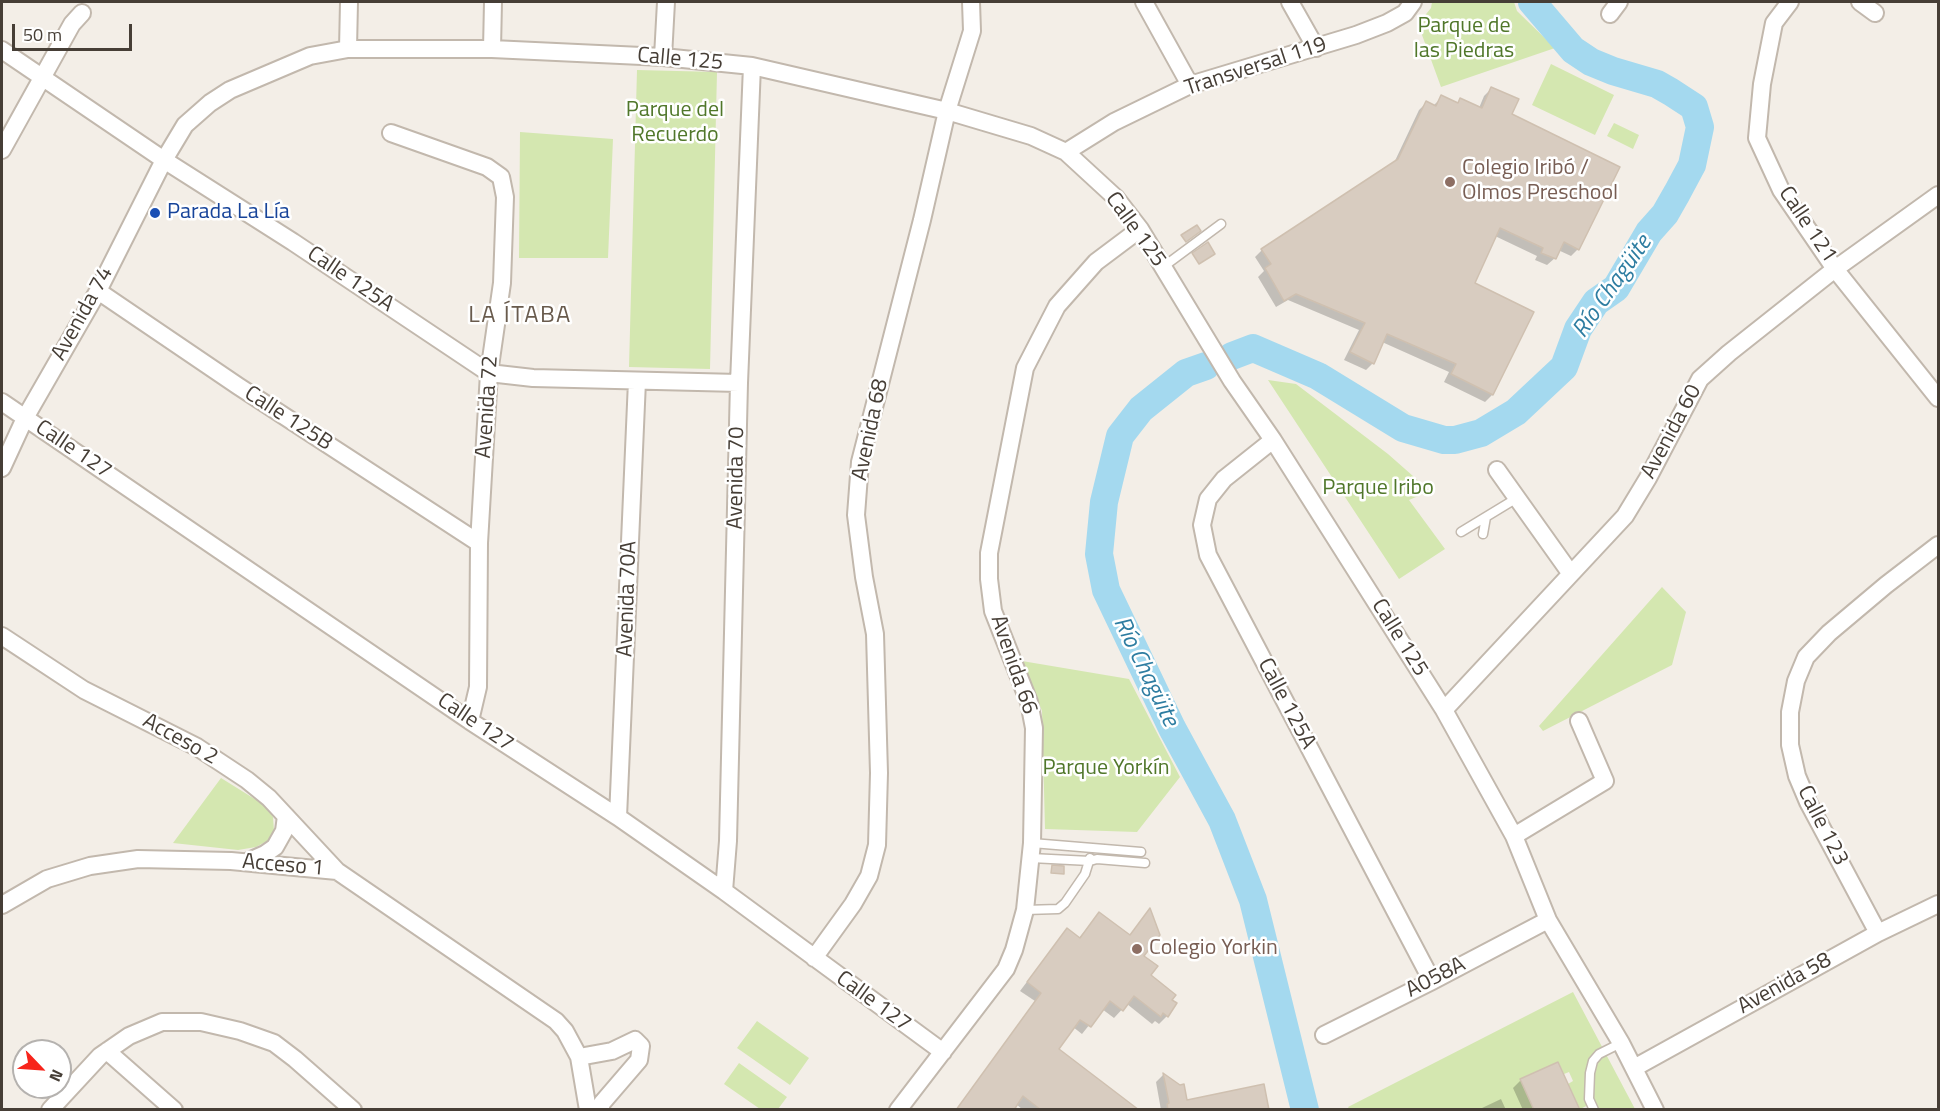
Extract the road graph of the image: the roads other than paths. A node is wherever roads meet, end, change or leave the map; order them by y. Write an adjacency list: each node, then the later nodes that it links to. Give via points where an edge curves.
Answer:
1 (350, 2): 13 (street)
2 (493, 2): 14 (street)
3 (666, 2): 16 (street)
4 (971, 2): 20 (street, Avenida 68, via 972,31)
5 (1143, 2): 19 (street)
6 (1290, 2): 12 (street)
7 (1413, 2): 12 (street, Transversal 119, via 1405,13 1388,23)
8 (1790, 2): 29 (street, Calle 121, via 1774,23 1757,138 1781,190)
9 (1860, 2): 10 (street)
10 (1875, 13)
11 (82, 14): 18 (street, via 72,24)
12 (1316, 48): 19 (street, Transversal 119)
13 (348, 49): 14 (street, Calle 125); 24 (street, Calle 125, via 310,56 230,90 185,125)
14 (492, 49): 16 (street, Calle 125)
15 (2, 50): 18 (street, Calle 125A)
16 (663, 57): 17 (street, Calle 125)
17 (752, 66): 20 (street, Calle 125); 33 (street, Avenida 70)
18 (42, 78): 22 (street); 24 (street, Calle 125A)
19 (1190, 85): 23 (street, Transversal 119, via 1114,122)
20 (947, 111): 23 (street, Calle 125, via 1031,136); 67 (street, Avenida 68, via 860,462 856,515 874,634 879,773 877,844 870,876)
21 (391, 133): 31 (street, Avenida 72, via 487,167 501,177 505,197 502,283)
22 (2, 150)
23 (1066, 152): 27 (street, Calle 125, via 1116,198)
24 (164, 160): 30 (street, Avenida 74); 31 (street, Calle 125A)
25 (1938, 195): 29 (street, Avenida 60)
26 (1221, 224): 28 (lane)
27 (1140, 229): 28 (street, Calle 125); 55 (street, Avenida 66, via 1096,262 1057,306 1025,368 989,554 993,611 1029,702 1034,728)
28 (1163, 267): 37 (street, Calle 125)
29 (1835, 269): 34 (street, Calle 121); 46 (street, Avenida 60, via 1700,379 1625,516)
30 (98, 291): 36 (street, Avenida 74); 44 (street, Calle 125B)
31 (489, 374): 32 (street, Calle 125A); 44 (street, Avenida 72)
32 (637, 381): 33 (street, Calle 125A); 52 (street, Avenida 70A)
33 (739, 383): 61 (street, Avenida 70)
34 (1938, 398)
35 (2, 402): 36 (street, Calle 127)
36 (25, 418): 38 (street, Avenida 74); 49 (street, Calle 127)
37 (1273, 440): 48 (street, Calle 125); 68 (street, Calle 125A, via 1224,479 1208,499 1202,525 1208,555)
38 (2, 468)
39 (1497, 470): 40 (street)
40 (1517, 498): 41 (lane); 46 (street)
41 (1486, 516): 42 (lane); 43 (lane)
42 (1461, 532)
43 (1483, 534)
44 (480, 543): 49 (street, Avenida 72, via 478,687)
45 (1938, 545): 66 (street, Calle 123, via 1829,633 1806,657 1790,712 1790,745 1797,776)
46 (1571, 574): 48 (street, Avenida 60)
47 (2, 637): 51 (street, Acceso 2, via 84,690 205,752 247,780)
48 (1444, 710): 53 (street, Calle 125)
49 (470, 721): 52 (street, Calle 127)
50 (1579, 721): 53 (street, via 1605,781)
51 (286, 816): 58 (street, via 284,831 275,847); 60 (street, Acceso 2)
52 (618, 817): 61 (street, Calle 127)
53 (1514, 836): 65 (street, Calle 125)
54 (1093, 849): 55 (lane); 56 (lane); 57 (lane)
55 (1032, 851): 57 (lane); 64 (street, Avenida 66)
56 (1141, 852)
57 (1090, 861): 59 (lane); 64 (lane, via 1085,874 1058,909)
58 (246, 862): 60 (street, Acceso 1); 63 (street, Acceso 1, via 138,859 90,866 47,879)
59 (1145, 863)
60 (337, 871): 73 (street, Acceso 1, via 556,1021 566,1031)
61 (724, 891): 67 (street, Calle 127)
62 (1938, 904): 66 (street, Avenida 58)
63 (2, 905)
64 (1025, 910): 72 (street, Avenida 66, via 1006,969)
65 (1548, 920): 68 (street, A058A); 70 (street, Calle 125)
66 (1878, 933): 74 (street, Avenida 58)
67 (814, 958): 72 (street, Calle 127)
68 (1432, 981): 69 (street, A058A)
69 (1324, 1035)
70 (1621, 1043): 74 (street, Calle 125); 82 (lane, via 1593,1061 1589,1099)
71 (107, 1051): 76 (street); 77 (street); 78 (street, via 129,1036 162,1022 201,1022 240,1031 281,1048)
72 (943, 1052): 81 (street, Avenida 66)
73 (579, 1057): 75 (street, Acceso 1); 80 (street, via 612,1051 635,1040 641,1046 639,1060)
74 (1634, 1068): 83 (street, Calle 125)
75 (586, 1102): 79 (street, Acceso 1)
76 (50, 1110)
77 (174, 1110)
78 (353, 1110)
79 (574, 1110)
80 (600, 1110)
81 (898, 1110)
82 (1594, 1110)
83 (1655, 1110)

